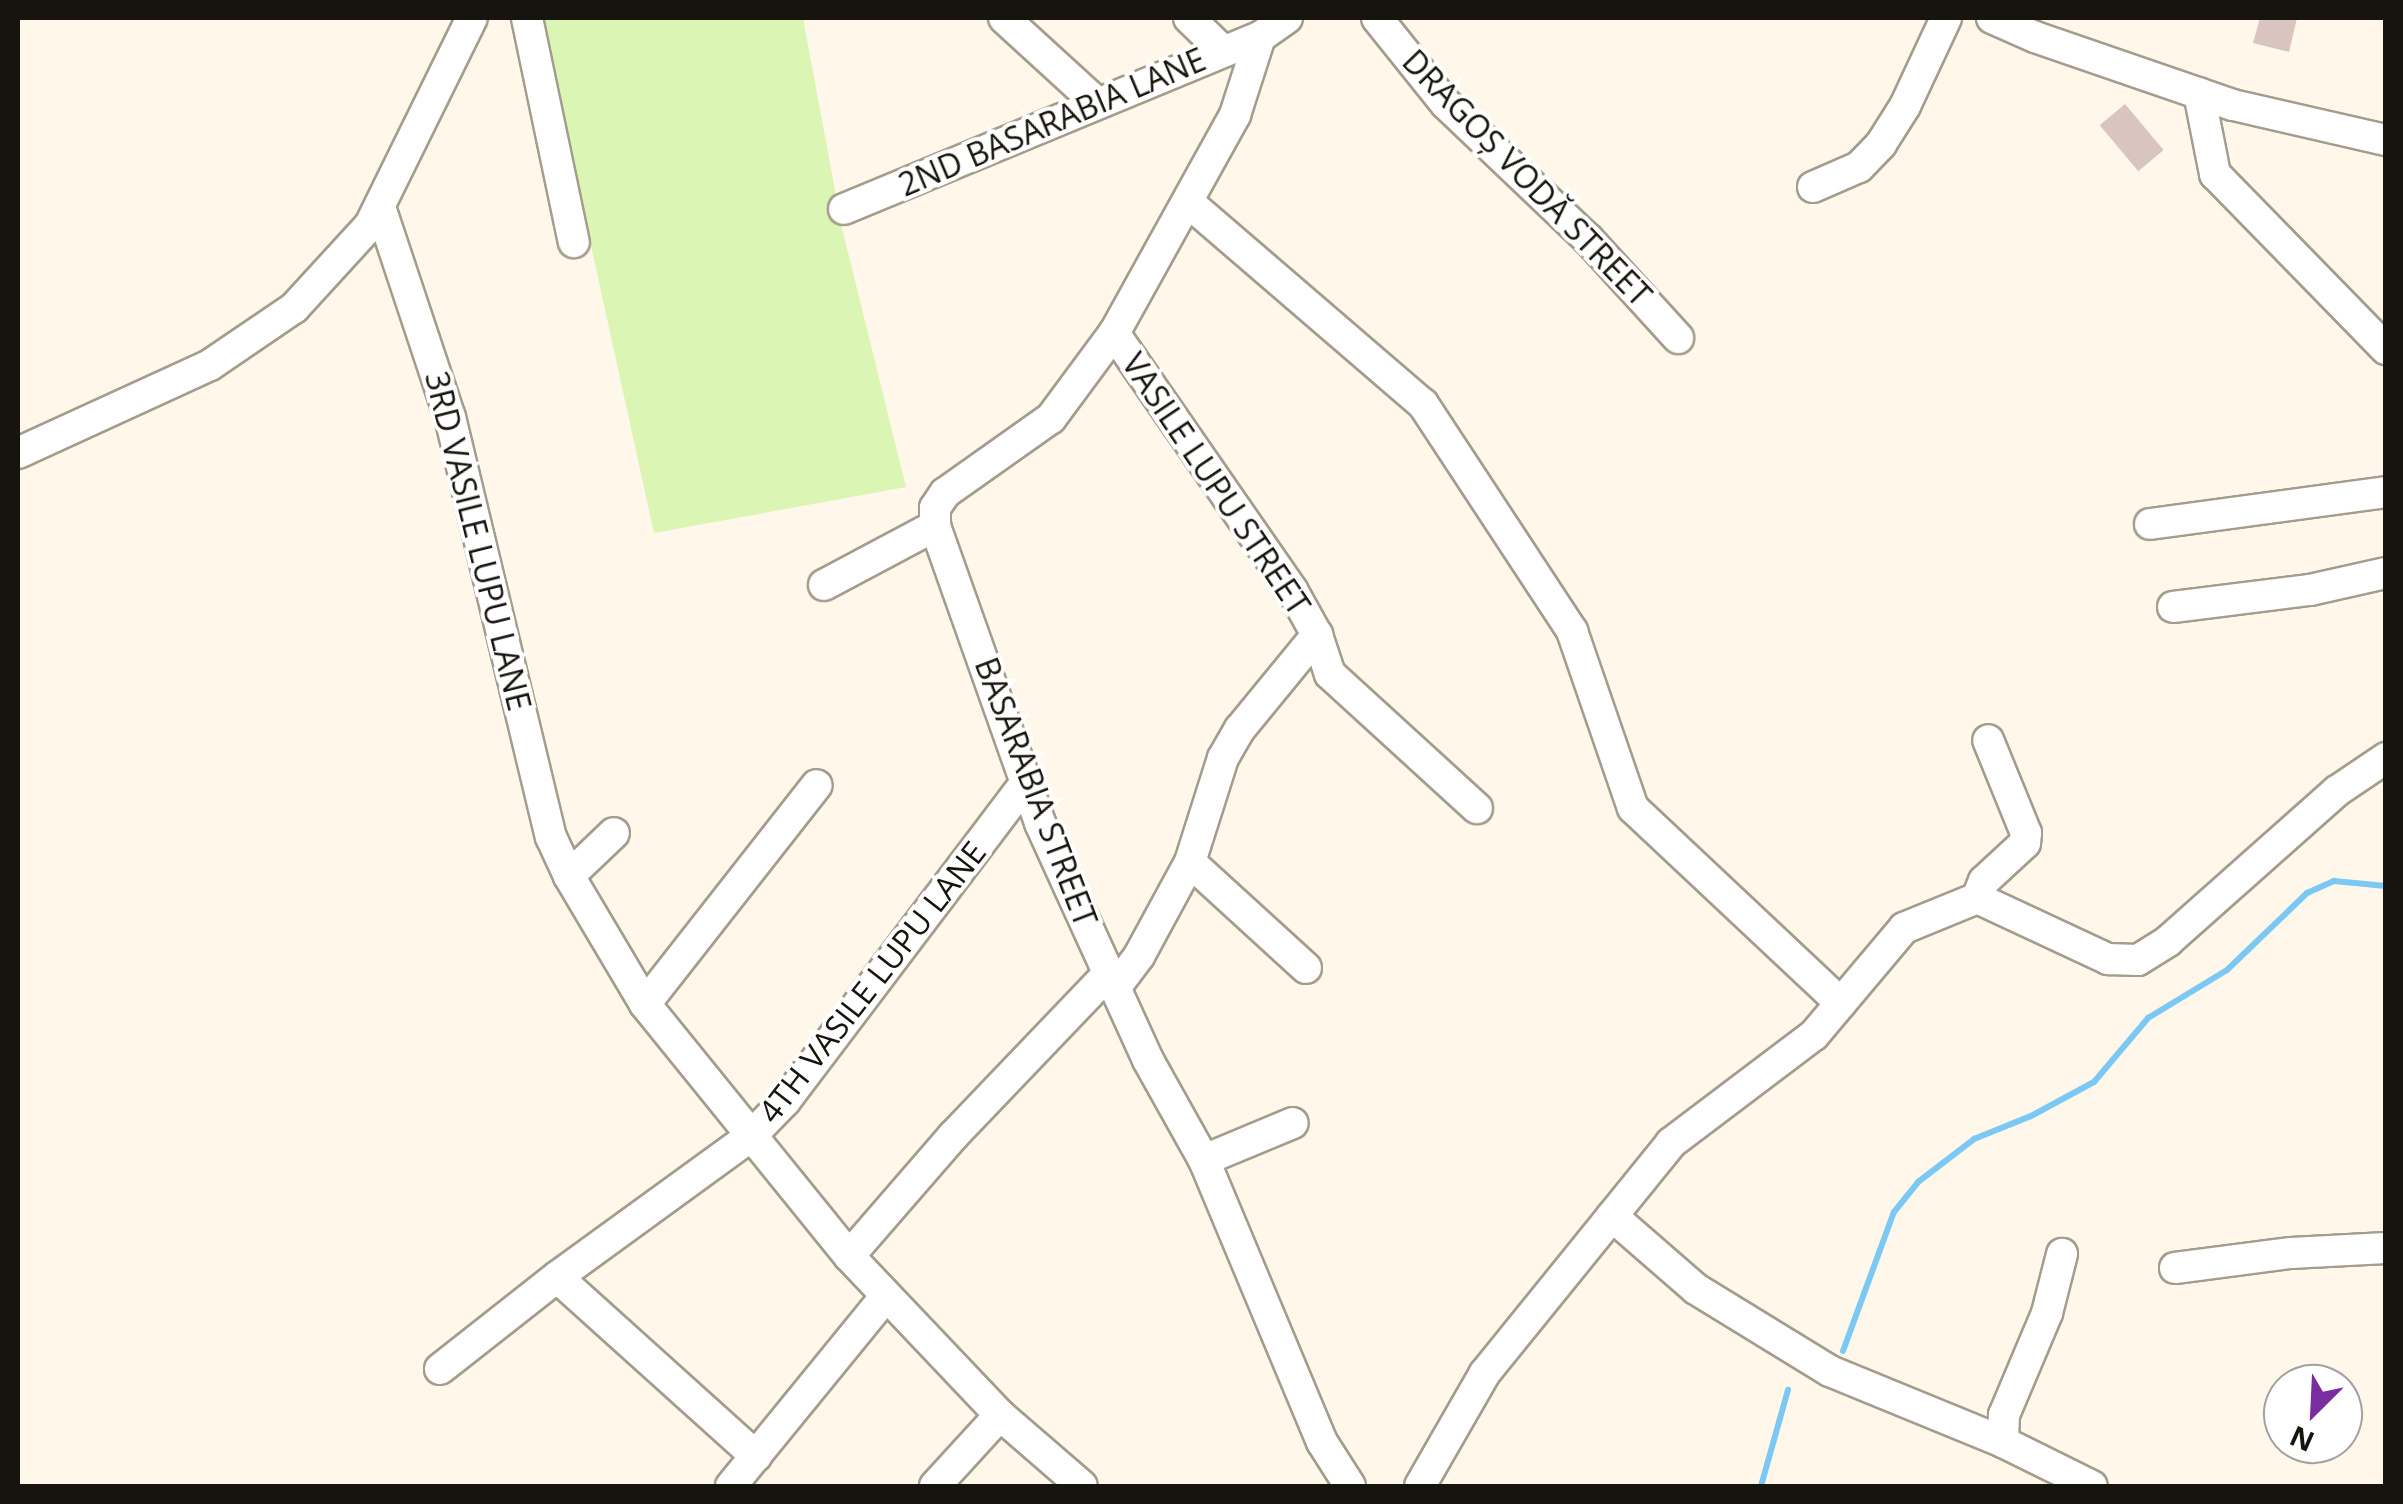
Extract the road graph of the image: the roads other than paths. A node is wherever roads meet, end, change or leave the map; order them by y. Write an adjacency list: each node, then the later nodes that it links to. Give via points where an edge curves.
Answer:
1 (472, 18): 16 (street)
2 (527, 18): 18 (street)
3 (1004, 18): 12 (street)
4 (1189, 18): 10 (street)
5 (1287, 18): 9 (street)
6 (1377, 18): 20 (street, DRAGOȘ VODĂ STREET, via 1446,104 1588,239)
7 (1946, 18): 14 (street, via 1881,144 1859,167)
8 (1992, 18): 11 (street)
9 (1260, 36): 10 (street, 2ND BASARABIA LANE); 15 (street, via 1235,115)
10 (1223, 51): 12 (street, 2ND BASARABIA LANE)
11 (2198, 93): 13 (street); 21 (street, via 2215,174)
12 (1095, 101): 17 (street, 2ND BASARABIA LANE)
13 (2386, 140)
14 (1813, 187)
15 (1188, 203): 19 (street); 41 (street, via 1423,404 1572,630 1633,808)
16 (380, 207): 22 (street, via 294,308 210,365); 37 (street, 3RD VASILE LUPU LANE, via 450,417 552,837)
17 (844, 208)
18 (574, 242)
19 (1114, 333): 25 (street, via 1050,418 945,493); 29 (street, VASILE LUPU STREET)
20 (1678, 338)
21 (2386, 349)
22 (18, 453)
23 (2386, 492): 24 (street)
24 (2150, 524)
25 (934, 526): 27 (street); 32 (street, BASARABIA STREET)
26 (2386, 573): 28 (street)
27 (824, 585)
28 (2173, 607)
29 (1317, 634): 34 (street, VASILE LUPU STREET, via 1330,674); 36 (street, VASILE LUPU STREET, via 1223,758)
30 (1988, 740): 38 (street, via 2026,843 1984,881)
31 (2386, 758): 38 (street, via 2337,791 2138,960 2108,958)
32 (1028, 780): 40 (street, BASARABIA STREET, via 1040,823); 44 (street, 4TH VASILE LUPU LANE)
33 (816, 784): 42 (street)
34 (1477, 808)
35 (614, 833): 37 (street)
36 (1190, 862): 39 (street); 40 (street, VASILE LUPU STREET, via 1139,956)
37 (569, 876): 42 (street, 3RD VASILE LUPU LANE)
38 (1976, 898): 41 (street, via 1904,928)
39 (1306, 968)
40 (1112, 981): 45 (street, BASARABIA STREET); 49 (street, VASILE LUPU STREET, via 953,1136)
41 (1842, 1003): 46 (street, via 1814,1035 1671,1143)
42 (645, 1004): 44 (street, 3RD VASILE LUPU LANE)
43 (1293, 1123): 45 (street)
44 (751, 1136): 49 (street, 3RD VASILE LUPU LANE); 51 (street, 4TH VASILE LUPU LANE)
45 (1204, 1160): 60 (street, BASARABIA STREET, via 1322,1442)
46 (1612, 1216): 55 (street, via 1696,1289 1830,1372); 61 (street, via 1484,1374)
47 (2386, 1248): 50 (street)
48 (2062, 1254): 55 (street, via 2048,1313 2004,1415)
49 (849, 1256): 52 (street, 3RD VASILE LUPU LANE)
50 (2175, 1268)
51 (557, 1277): 53 (street, 4TH VASILE LUPU LANE); 56 (street)
52 (886, 1296): 54 (street, 3RD VASILE LUPU LANE); 56 (street)
53 (440, 1369)
54 (1000, 1415): 58 (street); 59 (street, 3RD VASILE LUPU LANE)
55 (2003, 1442): 62 (street)
56 (756, 1456): 57 (street)
57 (732, 1486)
58 (935, 1486)
59 (1082, 1486)
60 (1350, 1486)
61 (1420, 1486)
62 (2092, 1486)

